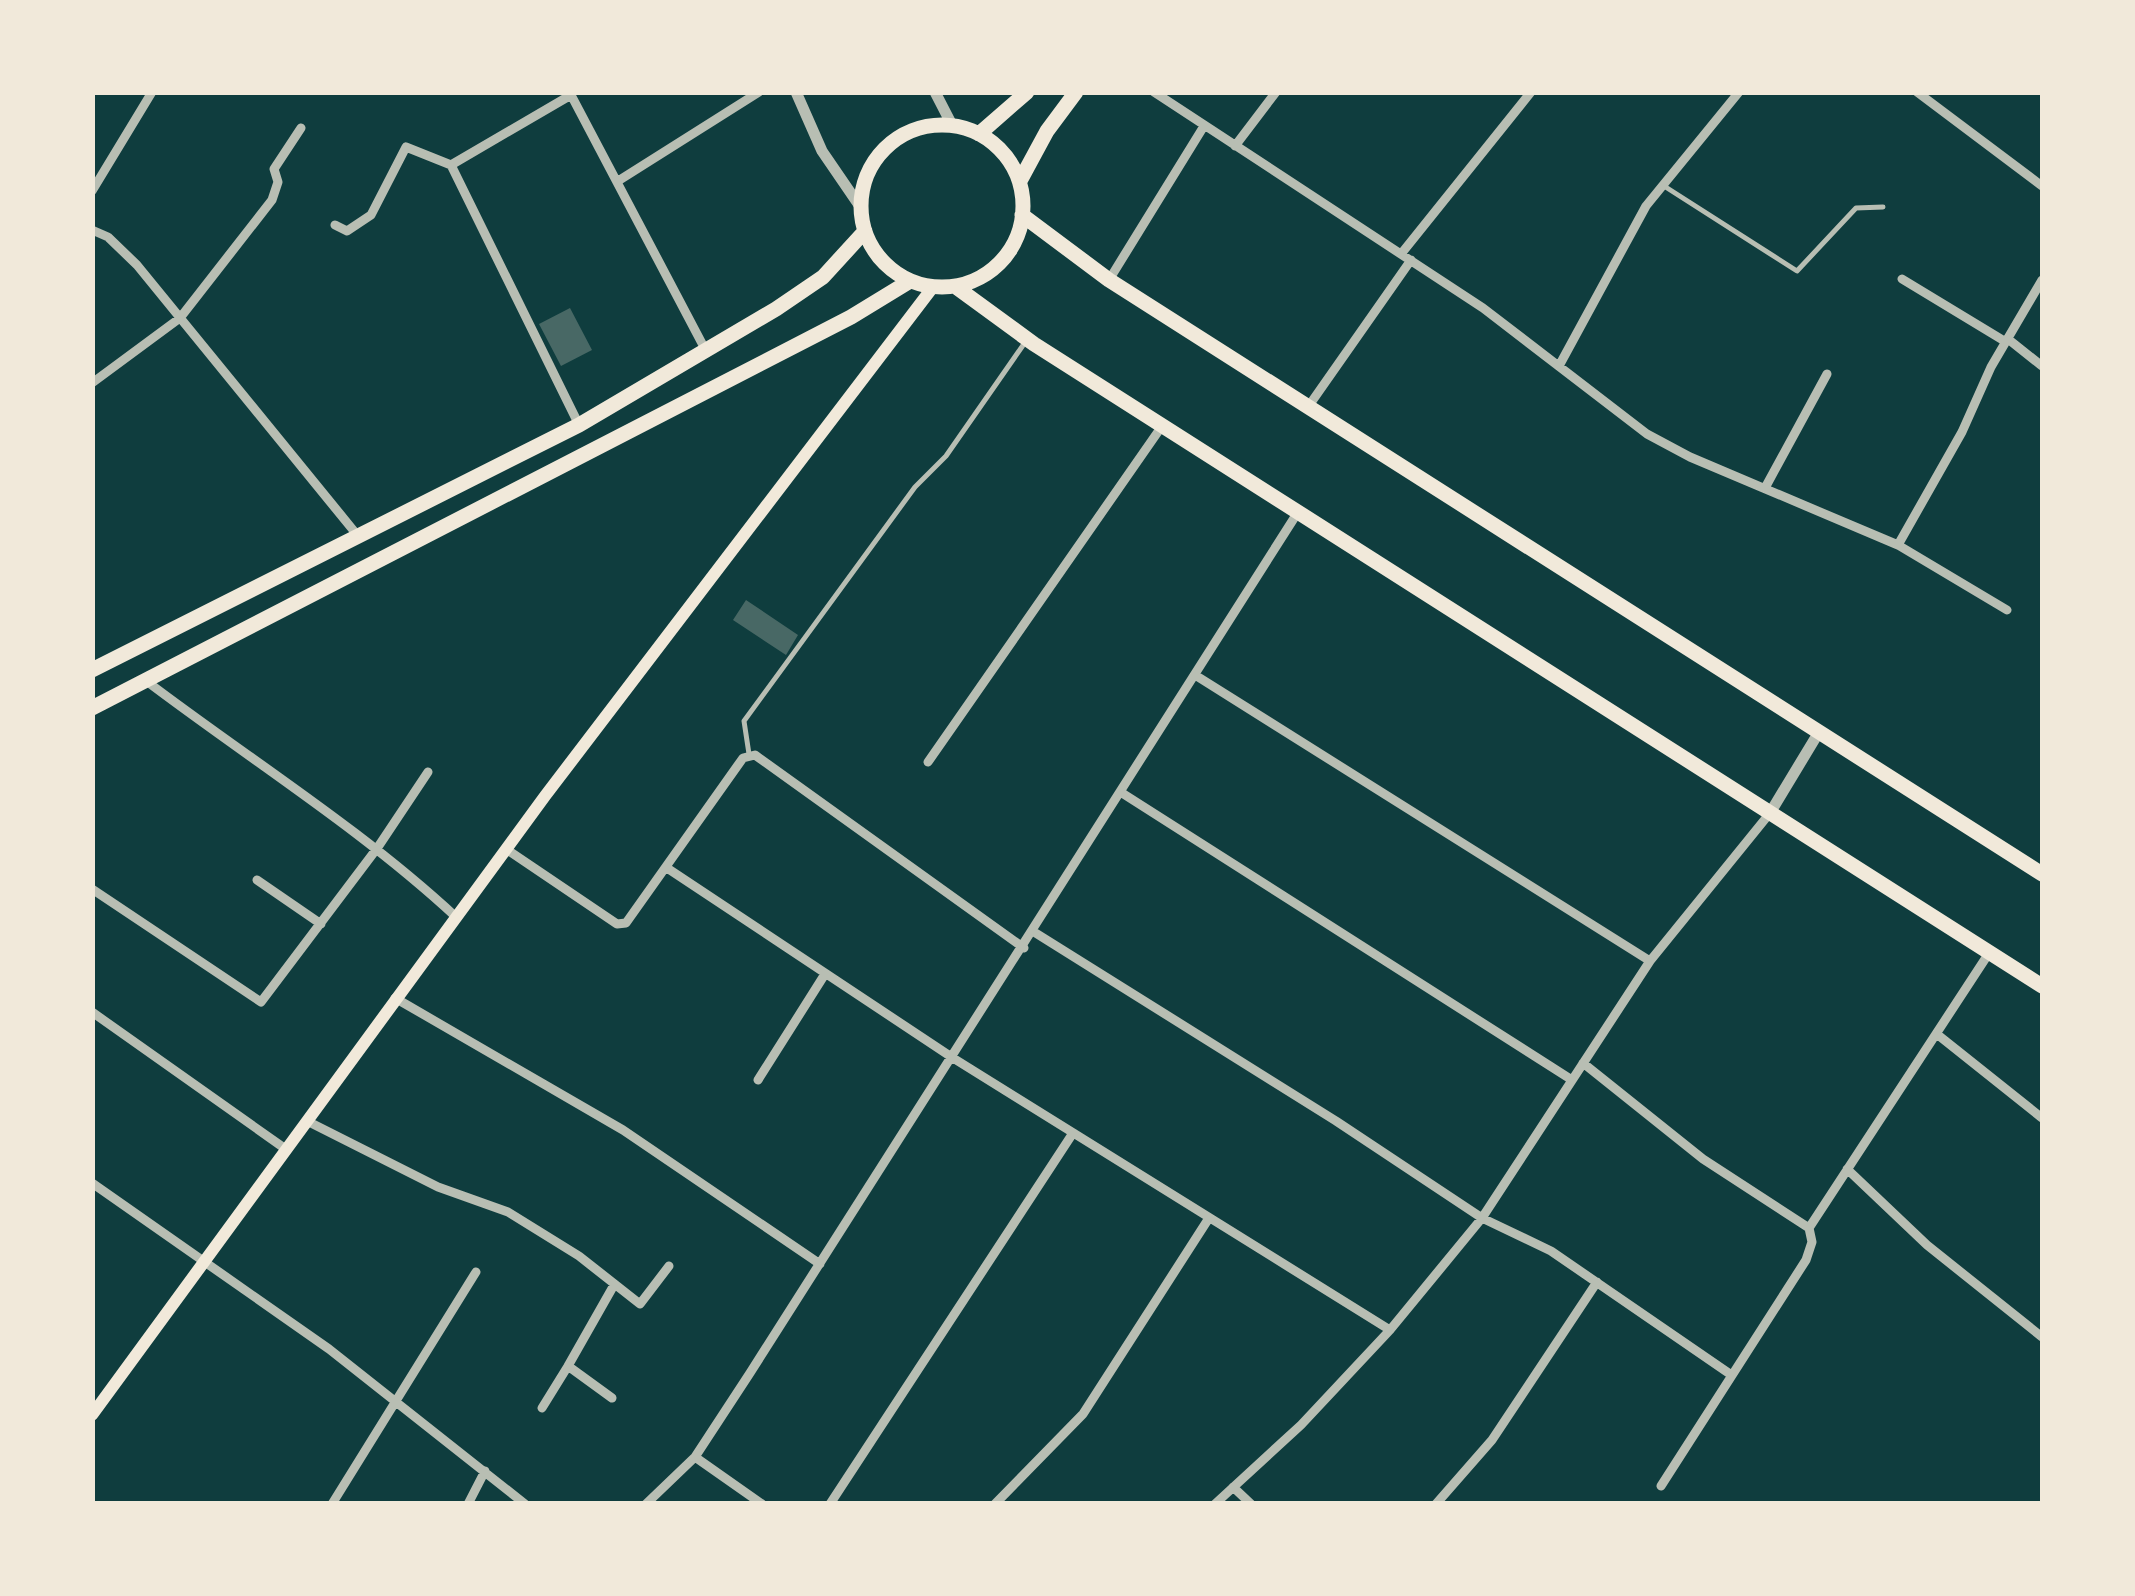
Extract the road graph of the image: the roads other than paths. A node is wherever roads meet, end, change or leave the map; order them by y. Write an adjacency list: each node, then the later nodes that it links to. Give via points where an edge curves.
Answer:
1 (152, 92): 23 (street)
2 (760, 92): 19 (street)
3 (796, 92): 25 (street, via 822,151)
4 (935, 92): 13 (street)
5 (1027, 92): 16 (main road)
6 (1076, 92): 20 (main road)
7 (1154, 92): 14 (street)
8 (1276, 92): 17 (street)
9 (1531, 92): 30 (street)
10 (1739, 92): 21 (street)
11 (1917, 92): 22 (street)
12 (570, 94): 18 (street); 19 (street)
13 (952, 125): 16 (main road); 25 (main road, via 918,129 887,145 864,184)
14 (1204, 126): 17 (street); 32 (street)
15 (301, 128): 37 (street, via 274,169 272,200)
16 (979, 134): 20 (main road, via 1010,160)
17 (1236, 146): 30 (street)
18 (451, 165): 27 (street, via 406,147 370,215 347,231); 46 (street)
19 (618, 181): 40 (street)
20 (1020, 181): 26 (main road)
21 (1662, 184): 24 (lane, via 1797,271 1856,208); 41 (street)
22 (2042, 186)
23 (92, 191)
24 (1883, 207)
25 (861, 208): 29 (main road)
26 (1022, 216): 32 (main road); 36 (main road, via 1012,249 997,267)
27 (335, 226)
28 (92, 230): 37 (street, via 138,264)
29 (864, 231): 34 (main road, via 890,269); 40 (main road, via 823,277)
30 (1406, 257): 41 (street); 45 (street)
31 (1902, 279): 39 (street)
32 (1109, 280): 45 (main road)
33 (2042, 280): 39 (street)
34 (910, 281): 35 (main road); 55 (main road, via 406,550)
35 (932, 287): 36 (main road); 64 (main road)
36 (956, 287): 38 (main road)
37 (180, 318): 44 (street); 50 (street)
38 (1027, 339): 47 (main road); 58 (lane, via 744,721)
39 (2007, 341): 42 (street); 51 (street)
40 (706, 351): 46 (main road)
41 (1559, 366): 48 (street, via 1647,434)
42 (2042, 366)
43 (1827, 374): 48 (street)
44 (92, 382)
45 (1308, 406): 57 (main road)
46 (579, 425): 50 (main road)
47 (1162, 426): 49 (main road); 59 (street)
48 (1765, 488): 51 (street)
49 (1298, 512): 54 (street); 62 (main road)
50 (358, 536): 53 (main road)
51 (1898, 545): 52 (street)
52 (2007, 610)
53 (92, 670)
54 (1195, 676): 61 (street); 74 (street)
55 (144, 680): 56 (main road); 63 (street)
56 (92, 708)
57 (1818, 732): 62 (street); 66 (main road)
58 (748, 754): 65 (street); 72 (street)
59 (928, 762)
60 (428, 772): 63 (street)
61 (1122, 793): 71 (street); 83 (street)
62 (1770, 812): 73 (main road); 74 (street)
63 (378, 847): 69 (street); 70 (street)
64 (506, 849): 65 (street, via 617,924 633,919); 69 (main road)
65 (667, 868): 75 (street)
66 (2042, 874)
67 (257, 880): 70 (street)
68 (92, 888): 70 (street, via 256,1002 264,1001)
69 (456, 917): 77 (main road)
70 (321, 924)
71 (1034, 932): 72 (street); 91 (street)
72 (1024, 948): 80 (street)
73 (1990, 952): 76 (main road); 79 (street)
74 (1650, 961): 81 (street)
75 (825, 974): 80 (street); 82 (street)
76 (2042, 986)
77 (395, 998): 85 (main road); 94 (street, via 624,1130)
78 (92, 1012): 87 (street)
79 (1938, 1035): 84 (street); 88 (street)
80 (953, 1058): 86 (street); 94 (street)
81 (1583, 1063): 83 (street); 92 (street, via 1703,1159)
82 (758, 1080)
83 (1572, 1080): 91 (street)
84 (2042, 1118)
85 (309, 1122): 87 (main road); 98 (street, via 438,1188 508,1212)
86 (1073, 1133): 90 (street); 116 (street)
87 (287, 1150): 93 (main road)
88 (1847, 1169): 92 (street); 100 (street, via 1926,1246)
89 (92, 1183): 93 (street)
90 (1209, 1218): 99 (street); 117 (street, via 1083,1414)
91 (1482, 1218): 97 (street, via 1552,1251); 99 (street)
92 (1809, 1228): 102 (street, via 1806,1260)
93 (205, 1260): 104 (street); 106 (main road)
94 (820, 1264): 107 (street)
95 (669, 1266): 98 (street, via 640,1304)
96 (476, 1272): 104 (street)
97 (1597, 1282): 102 (street); 120 (street, via 1492,1440)
98 (614, 1285): 101 (street)
99 (1390, 1330): 109 (street)
100 (2042, 1337)
101 (568, 1366): 103 (street); 105 (street)
102 (1730, 1374): 110 (street)
103 (612, 1398)
104 (398, 1400): 108 (street); 111 (street)
105 (542, 1408)
106 (92, 1415)
107 (695, 1457): 114 (street); 115 (street)
108 (485, 1471): 112 (street); 113 (street)
109 (1233, 1486): 118 (street); 119 (street)
110 (1660, 1486)
111 (332, 1504)
112 (468, 1504)
113 (524, 1504)
114 (646, 1504)
115 (762, 1504)
116 (830, 1504)
117 (995, 1504)
118 (1215, 1504)
119 (1251, 1504)
120 (1436, 1504)

